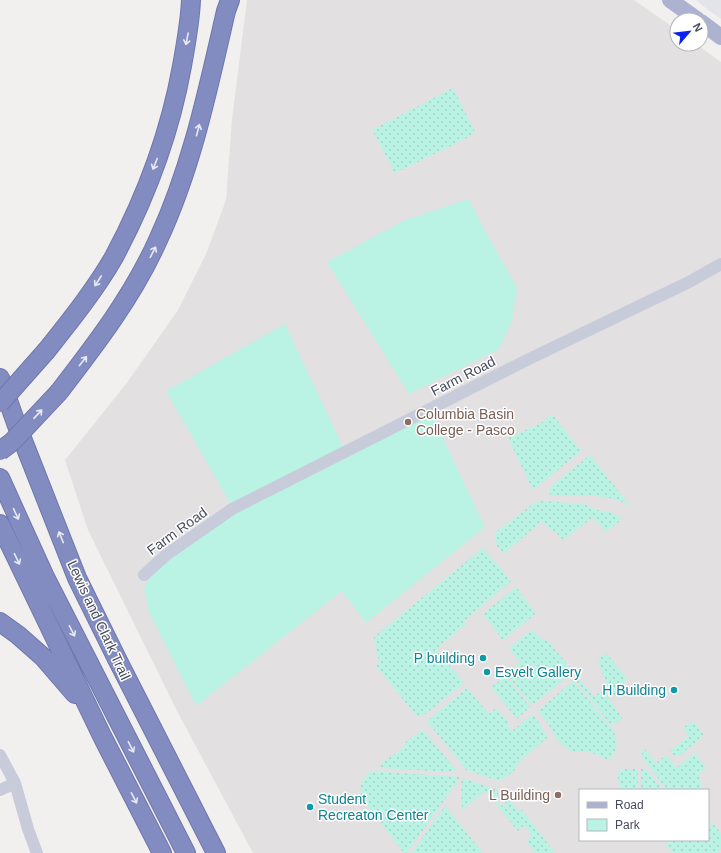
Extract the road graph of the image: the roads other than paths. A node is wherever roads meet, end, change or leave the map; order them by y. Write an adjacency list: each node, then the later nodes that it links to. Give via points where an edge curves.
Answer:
1 (191, 0): 11 (highway, one-way to 11, bridge, via 190,22 178,90 161,150 138,209 113,258 81,308)
2 (216, 0): 8 (highway)
3 (230, 0): 8 (highway)
4 (670, 0): 5 (main road)
5 (687, 12)
6 (709, 28): 7 (main road)
7 (721, 37)
8 (207, 92): 12 (highway, one-way to 8, bridge, via 12,442 59,392 110,324 140,275 158,241 183,181)
9 (721, 264): 15 (street, Farm Road, via 232,509 166,555)
10 (0, 378): 17 (highway, Lewis and Clark Trail, one-way to 10, via 78,578)
11 (0, 403)
12 (0, 451)
13 (0, 478): 24 (highway, one-way to 24, via 44,575)
14 (0, 524): 18 (highway, one-way to 18)
15 (144, 575)
16 (0, 622): 18 (highway, via 43,657 75,695)
17 (118, 661): 25 (highway, Lewis and Clark Trail); 26 (highway, via 130,670)
18 (103, 738): 23 (highway, one-way to 23)
19 (0, 755): 20 (street)
20 (15, 783): 21 (street); 22 (street)
21 (0, 790)
22 (37, 853)
23 (162, 853)
24 (186, 853)
25 (216, 853)
26 (228, 853)

